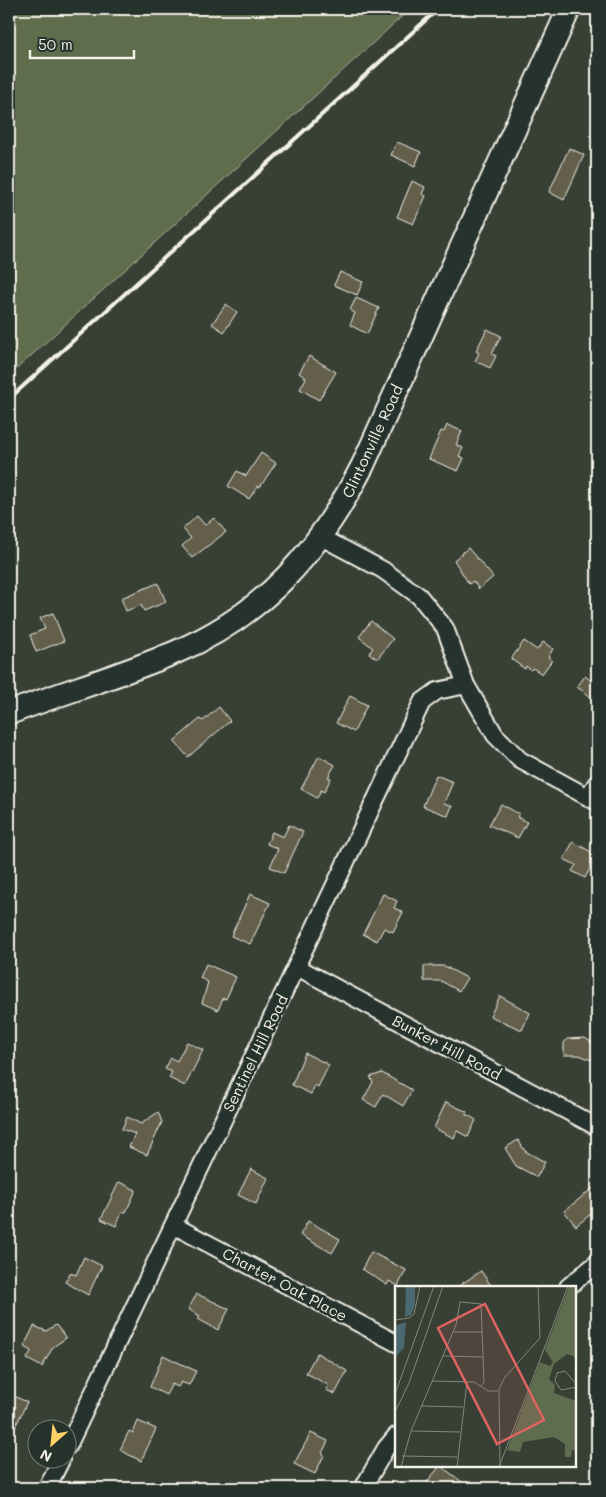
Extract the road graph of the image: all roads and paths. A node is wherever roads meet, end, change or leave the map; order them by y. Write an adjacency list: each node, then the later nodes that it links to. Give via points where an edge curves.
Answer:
1 (569, 9): 2 (street, Clintonville Road, via 363,465)
2 (321, 537): 3 (street, via 384,570 419,596 445,628); 4 (street, Clintonville Road, via 270,593 239,617 196,643)
3 (466, 685): 6 (street, via 495,735 520,760); 7 (street, Sentinel Hill Road, via 437,691 422,702)
4 (9, 714)
5 (597, 783): 6 (street)
6 (592, 799)
7 (296, 967): 8 (street, Bunker Hill Road); 9 (street, Sentinel Hill Road)
8 (597, 1127)
9 (173, 1225): 12 (street, Charter Oak Place); 13 (street, Sentinel Hill Road)
10 (597, 1263): 11 (street)
11 (569, 1286)
12 (395, 1342)
13 (78, 1425)
14 (395, 1437): 17 (street)
15 (56, 1470): 16 (street)
16 (48, 1488)
17 (363, 1488)

